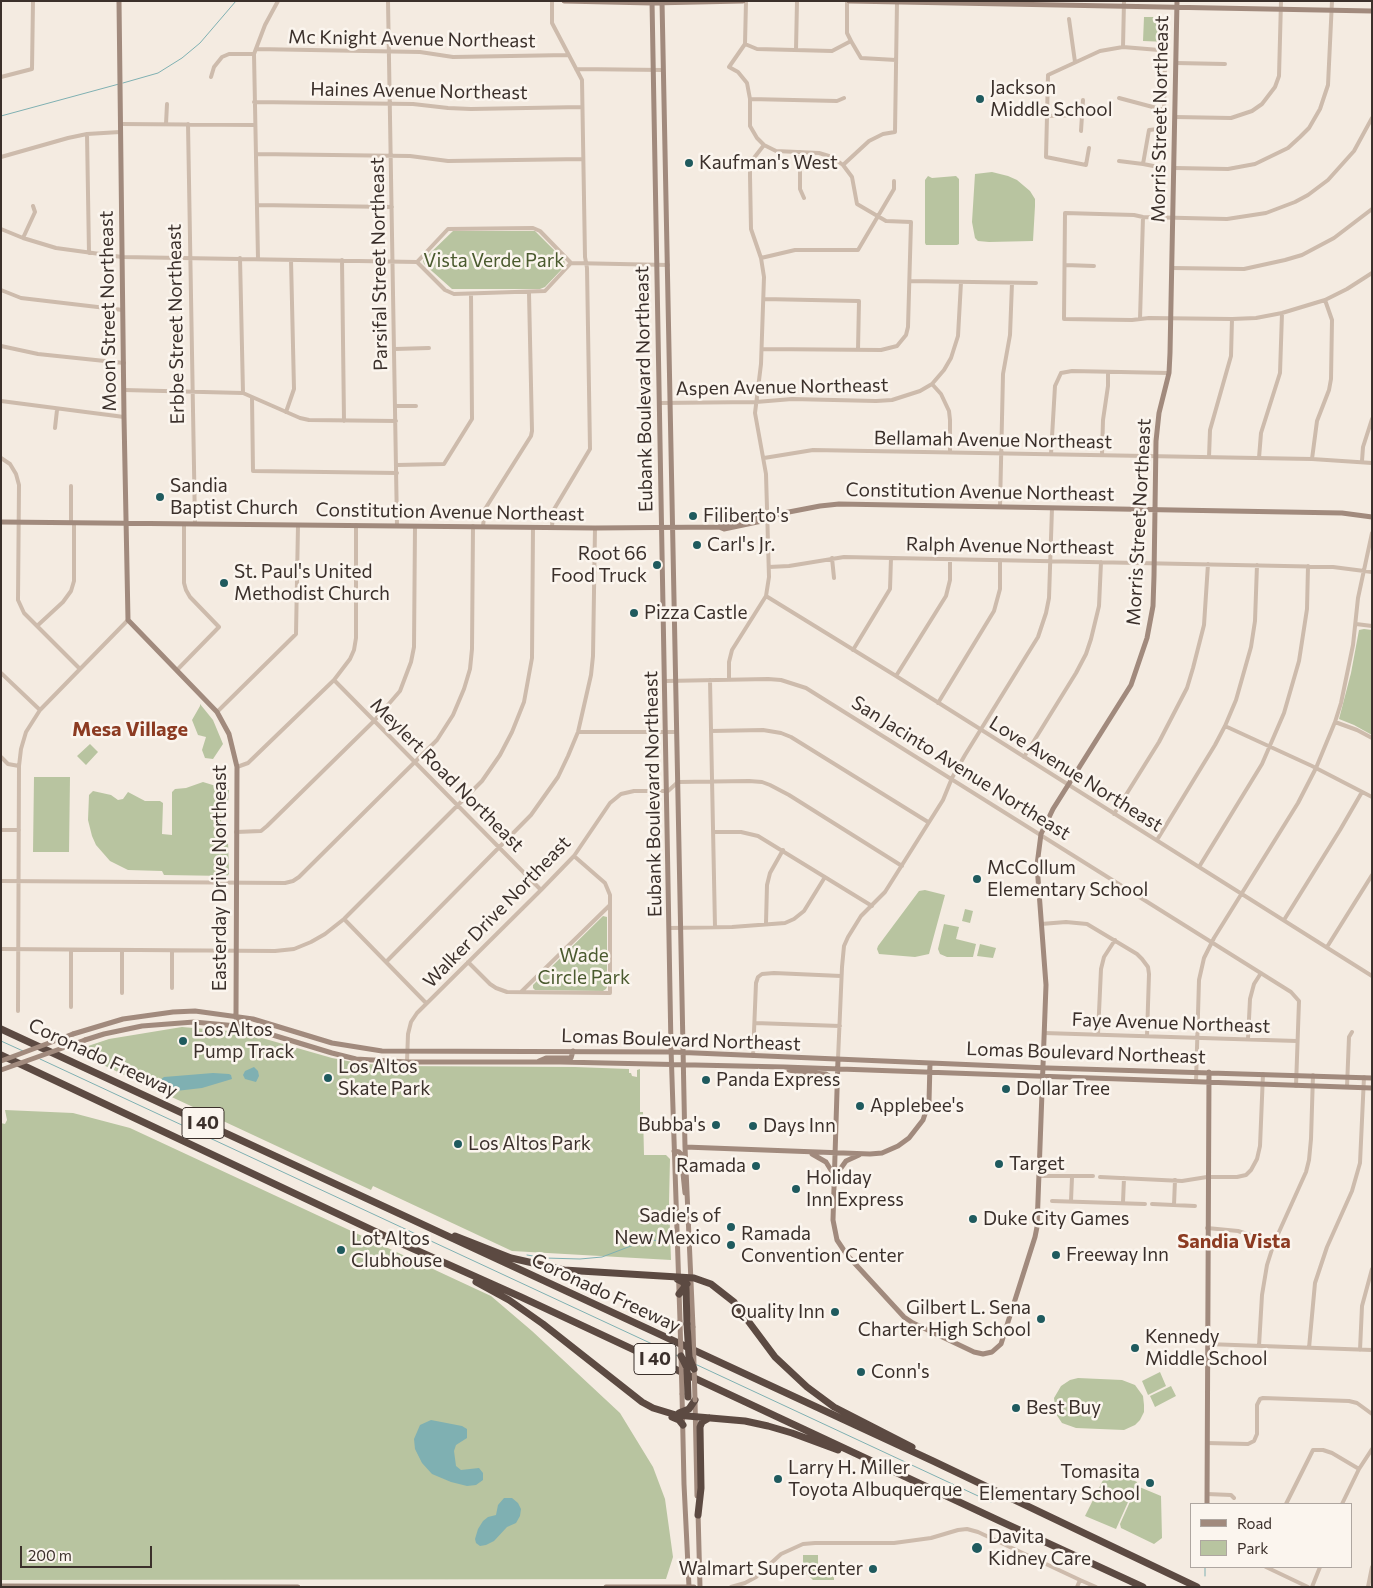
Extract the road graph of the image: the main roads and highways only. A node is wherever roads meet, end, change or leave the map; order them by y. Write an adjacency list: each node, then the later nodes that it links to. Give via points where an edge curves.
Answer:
1 (1, 1029): 3 (highway, Coronado Freeway / I 40)
2 (1, 1055): 4 (highway, Coronado Freeway / I 40)
3 (405, 1216): 6 (highway, via 511,1258 543,1266); 12 (highway, Coronado Freeway / I 40)
4 (389, 1238): 10 (highway, via 509,1300 659,1413); 13 (highway, Coronado Freeway / I 40)
5 (691, 1270): 6 (highway)
6 (692, 1281): 7 (highway); 9 (highway, bridge, via 687,1324 689,1357); 12 (highway, via 711,1284 732,1299 775,1357 807,1387 834,1407 909,1445)
7 (679, 1294)
8 (681, 1356): 10 (highway, bridge, via 687,1368 688,1397)
9 (694, 1369)
10 (682, 1415): 11 (highway)
11 (713, 1418): 13 (highway, via 745,1421 792,1433); 14 (highway, via 704,1420 700,1426)
12 (933, 1461): 16 (highway, Coronado Freeway / I 40)
13 (919, 1484): 15 (highway, Coronado Freeway / I 40)
14 (698, 1515)
15 (1143, 1587)
16 (1197, 1587)

